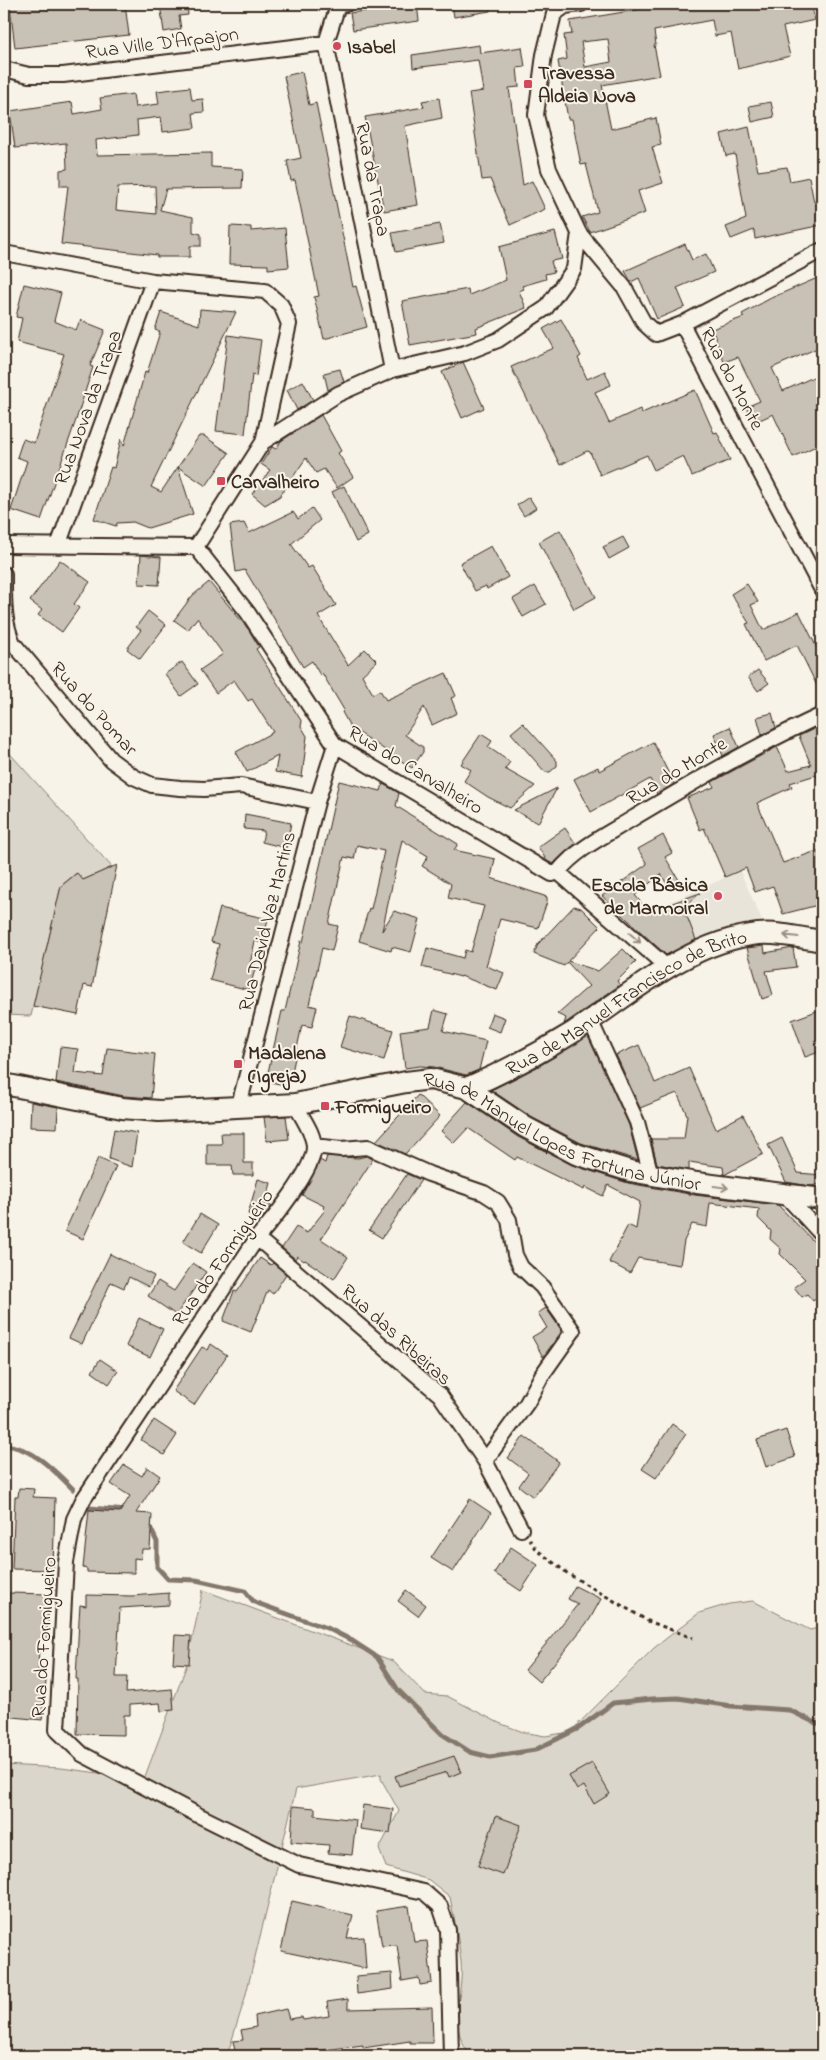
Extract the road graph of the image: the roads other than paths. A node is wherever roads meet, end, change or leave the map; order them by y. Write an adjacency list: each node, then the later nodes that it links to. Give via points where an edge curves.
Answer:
1 (346, 4): 4 (street, Rua da Trapa, via 338,5)
2 (581, 4): 3 (street)
3 (565, 5): 6 (street, Rua do Monte, via 554,14 544,55 536,115 549,169)
4 (326, 43): 5 (street, Rua Ville D'Arpajon, via 63,75); 11 (street, Rua da Trapa)
5 (4, 69)
6 (579, 234): 10 (street, Rua do Monte, via 624,286 648,330 656,334); 11 (street, via 574,270 546,308 498,340 465,353)
7 (822, 250): 10 (street)
8 (4, 253): 9 (street)
9 (153, 281): 12 (street, via 265,291 281,305 289,324); 14 (street, Rua Nova da Trapa)
10 (682, 324): 17 (street, Rua do Monte)
11 (392, 370): 12 (street, via 338,394)
12 (263, 442): 15 (street)
13 (4, 545): 14 (street)
14 (58, 546): 15 (street)
15 (196, 547): 19 (street, Rua do Carvalheiro, via 248,613)
16 (4, 574): 20 (street, Rua do Pomar, via 4,612 13,643 112,760 134,777 152,785 180,788 241,786)
17 (822, 590)
18 (822, 715): 21 (street, Rua do Monte, via 737,756 586,848)
19 (335, 745): 20 (street, Rua David Vaz Martins); 21 (street, Rua do Carvalheiro, via 552,874)
20 (317, 802): 28 (street, Rua David Vaz Martins)
21 (558, 872): 23 (street, Rua do Carvalheiro, one-way to 23)
22 (822, 941): 23 (street, Rua de Manuel Francisco de Brito, one-way to 23, via 760,934 723,941)
23 (668, 968): 24 (street, Rua de Manuel Francisco de Brito)
24 (590, 1020): 26 (street, Rua de Manuel Francisco de Brito, via 518,1065); 30 (street, via 637,1122)
25 (4, 1084): 28 (street, Rua de Manuel Lopes Fortuna Júnior, via 122,1108 159,1111)
26 (467, 1088): 27 (street, Rua de Manuel Lopes Fortuna Júnior, via 431,1079); 30 (street, Rua de Manuel Lopes Fortuna Júnior, via 525,1127 576,1154)
27 (295, 1104): 28 (street, Rua de Manuel Lopes Fortuna Júnior); 29 (street)
28 (238, 1108)
29 (314, 1146): 34 (street, Rua do Formigueiro, via 311,1160 281,1211); 35 (street, via 368,1147 429,1174 484,1193 498,1202 508,1220 515,1255 521,1267 542,1287 573,1331 542,1374 527,1403)
30 (651, 1175): 31 (street, Rua de Manuel Lopes Fortuna Júnior, one-way to 31)
31 (786, 1196): 32 (street, Rua de Manuel Lopes Fortuna Júnior); 33 (street)
32 (822, 1199)
33 (822, 1236)
34 (257, 1238): 35 (street, Rua das Ribeiras, via 440,1395); 37 (street, Rua do Formigueiro, via 88,1492 74,1519 66,1562 57,1730 82,1754 299,1865 424,1892 440,1906 448,1930)
35 (484, 1461): 36 (street, Rua das Ribeiras)
36 (520, 1529)
37 (451, 2056)

